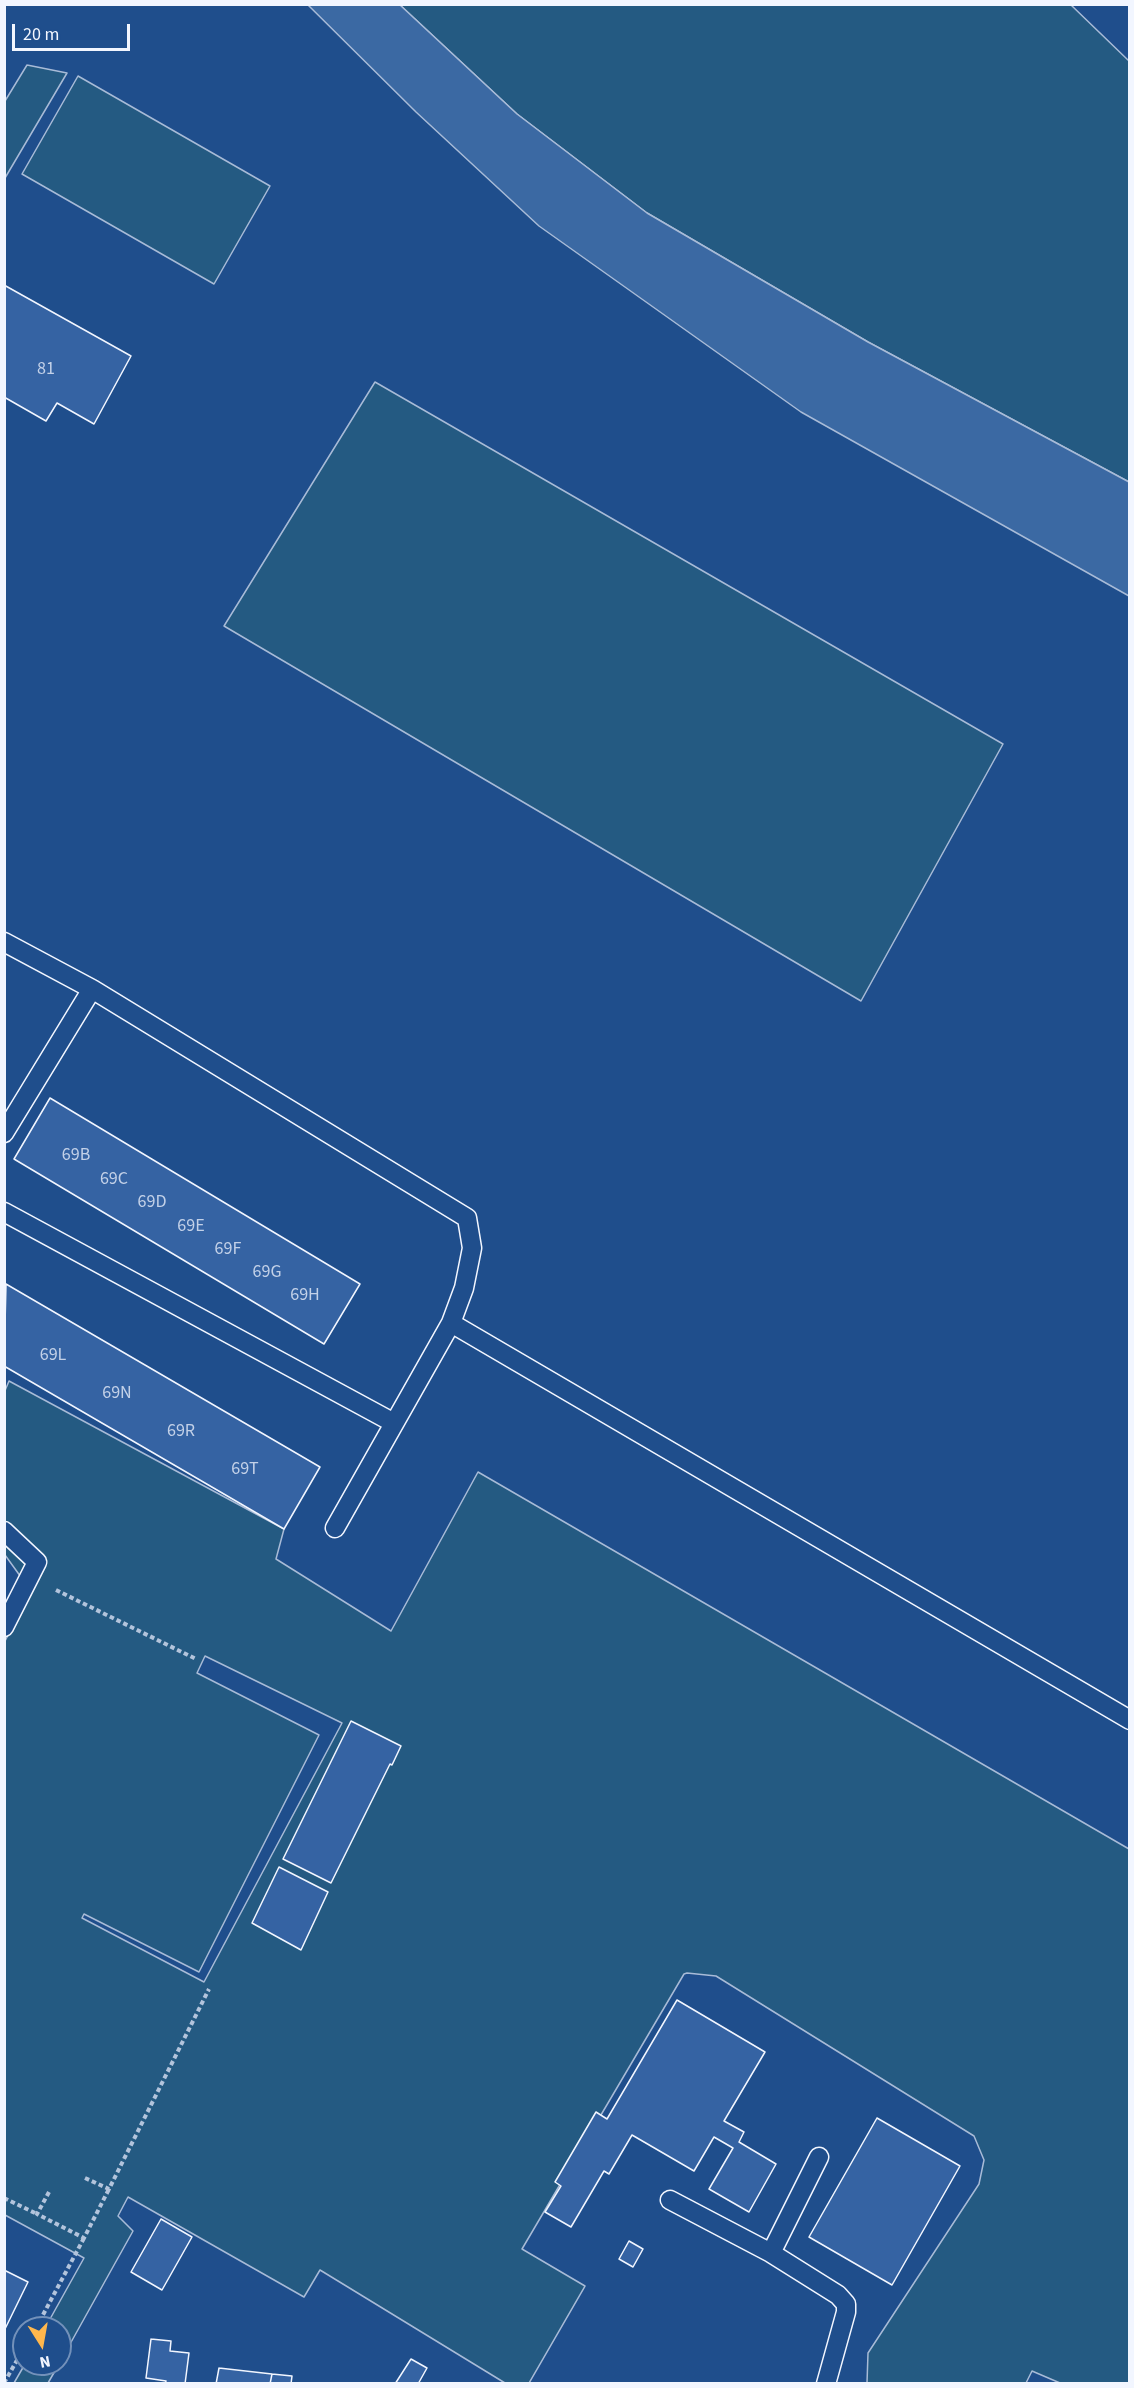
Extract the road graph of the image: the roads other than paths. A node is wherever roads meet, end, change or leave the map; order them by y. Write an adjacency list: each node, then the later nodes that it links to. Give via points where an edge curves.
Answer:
1 (4, 942): 2 (lane)
2 (92, 989): 3 (lane); 5 (lane, via 467,1218 472,1248 464,1288)
3 (4, 1133)
4 (4, 1212): 6 (lane)
5 (451, 1323): 6 (lane); 10 (lane)
6 (394, 1423): 7 (lane)
7 (334, 1528)
8 (4, 1531): 9 (lane, via 38,1562)
9 (4, 1628)
10 (1130, 1720)
11 (819, 2157): 13 (lane)
12 (670, 2200): 13 (lane)
13 (771, 2253): 14 (lane, via 846,2304)
14 (826, 2384)

